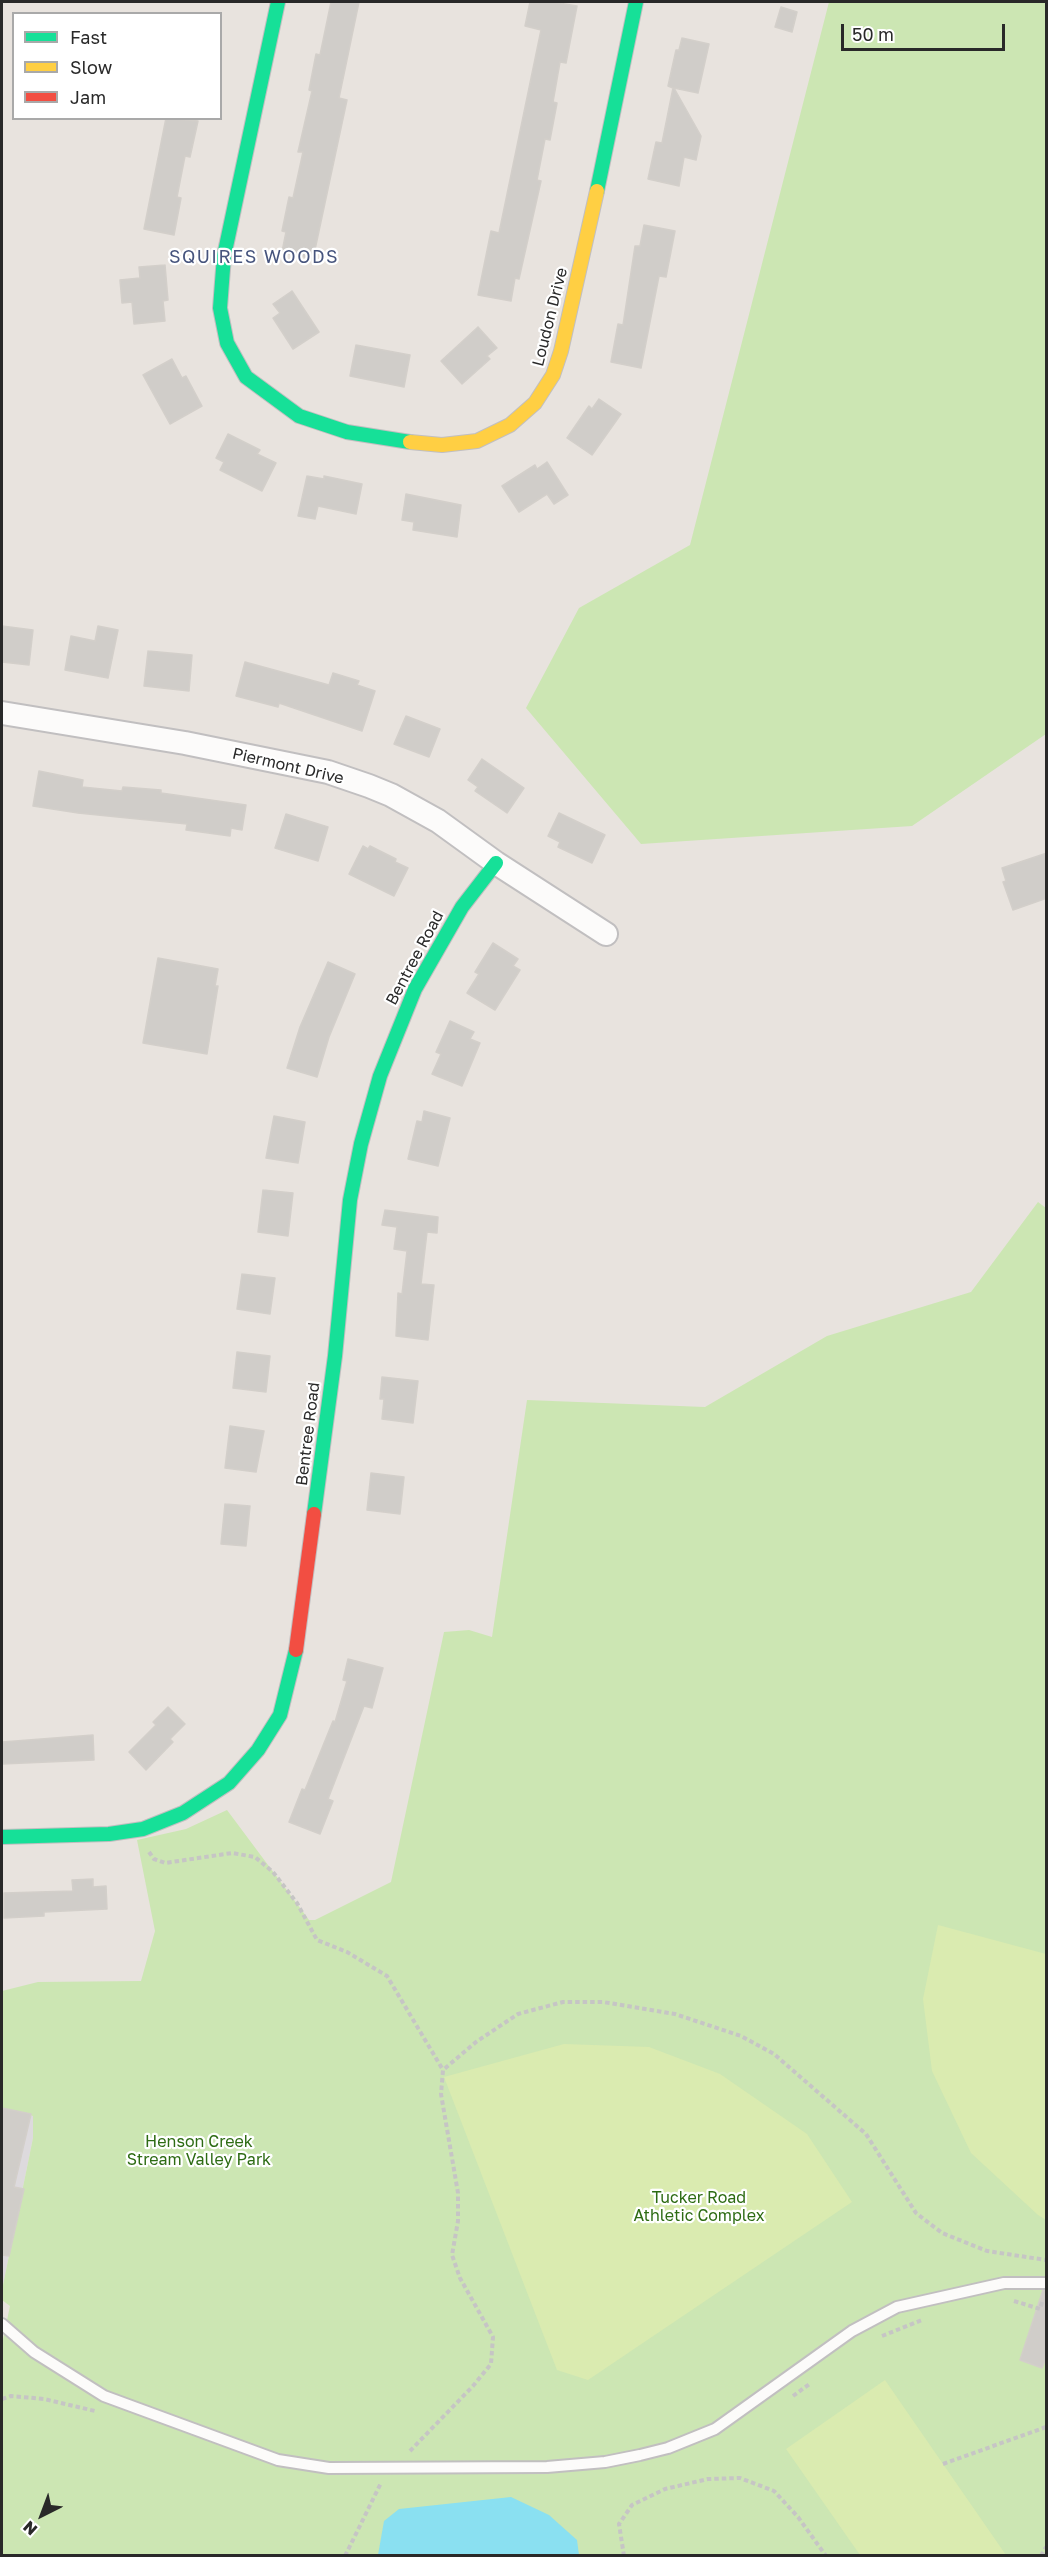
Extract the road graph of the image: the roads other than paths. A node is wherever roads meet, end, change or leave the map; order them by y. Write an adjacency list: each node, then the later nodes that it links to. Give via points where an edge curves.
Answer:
1 (278, 2): 2 (street, Loudon Drive, via 224,256 220,308 227,344 246,377 299,416 347,432 442,445 477,441 510,425 535,403 553,375)
2 (636, 2)
3 (2, 713): 4 (street, Piermont Drive, via 185,743 328,772 420,810)
4 (496, 863): 5 (street, Piermont Drive); 6 (street, Bentree Road, via 462,907 416,989 383,1067 366,1123 350,1200 295,1658 280,1715 258,1750 229,1783 183,1813 143,1828 91,1836)
5 (606, 934)
6 (2, 1837)
7 (1047, 2283): 8 (lane, via 1004,2283 897,2307 816,2356 714,2428 668,2448 576,2466 301,2466 104,2396 34,2352)
8 (2, 2324)

